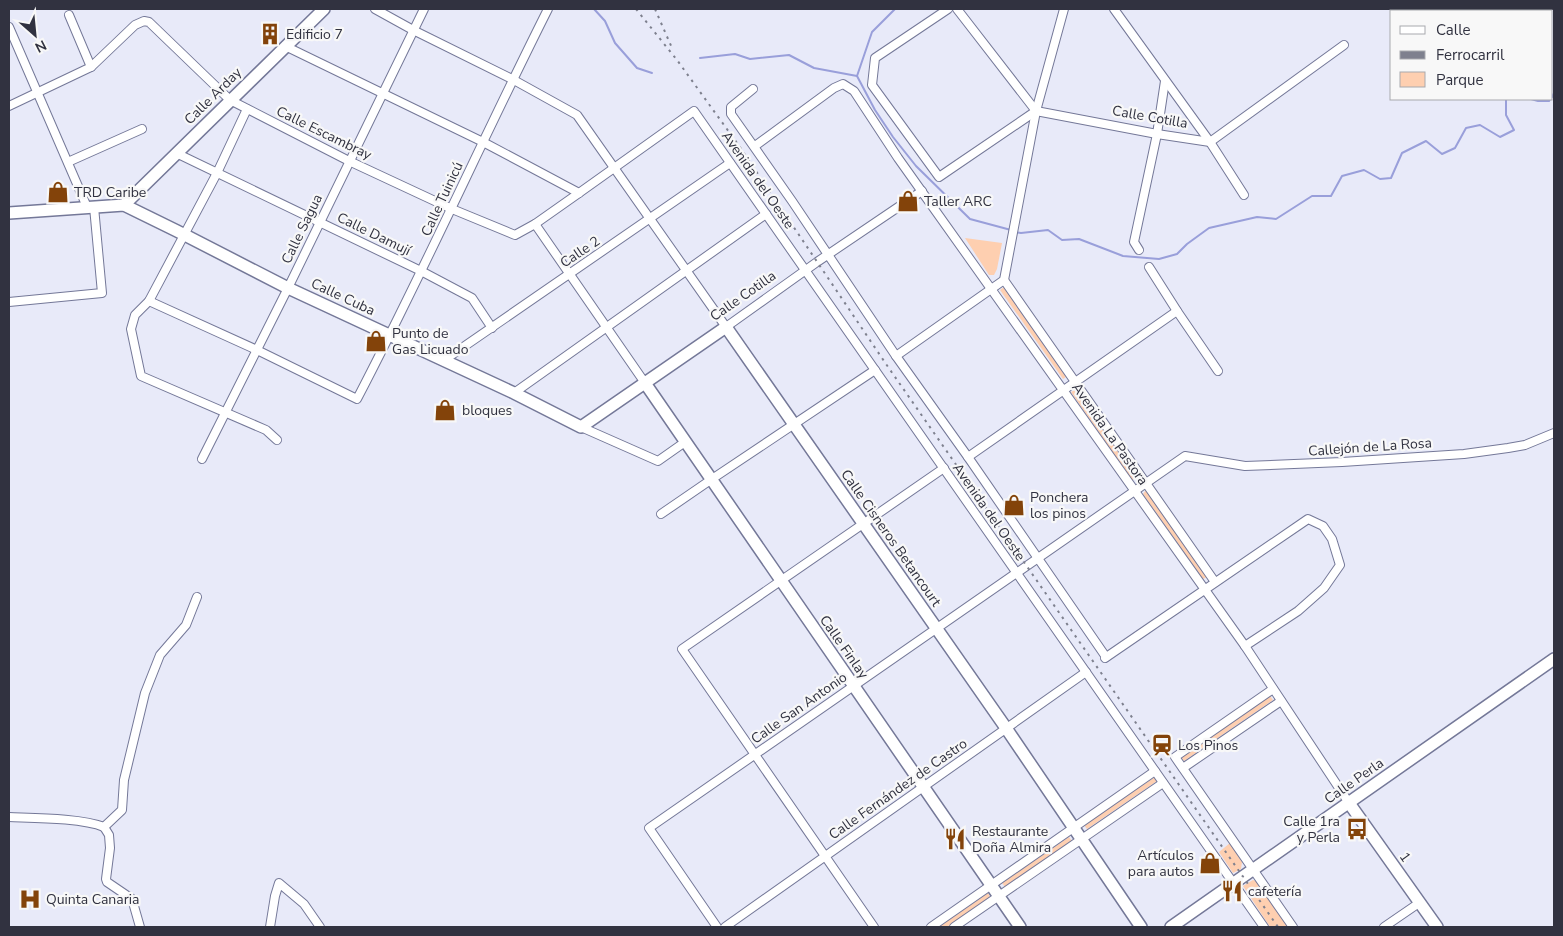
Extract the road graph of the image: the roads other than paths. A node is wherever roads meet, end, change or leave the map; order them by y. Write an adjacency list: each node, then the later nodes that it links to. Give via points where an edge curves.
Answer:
1 (324, 9): 13 (street, Calle Arday)
2 (375, 9): 11 (street, Calle Cisneros Betancourt)
3 (424, 9): 11 (street, Calle Sagua)
4 (548, 9): 15 (street, Calle Tuinicú)
5 (948, 9): 23 (street, via 875,58 872,85 939,177)
6 (957, 9): 23 (street)
7 (1064, 9): 23 (street)
8 (1114, 9): 16 (street)
9 (69, 15): 14 (street)
10 (9, 26): 19 (street)
11 (414, 30): 15 (street, Calle Cisneros Betancourt); 18 (street, Calle Sagua)
12 (1344, 44): 27 (street)
13 (285, 46): 18 (street); 20 (street, Calle Arday)
14 (91, 67): 19 (street); 20 (street, Calle Escambray, via 135,25 149,22)
15 (512, 79): 26 (street, Calle Tuinicú); 33 (street, Calle Cisneros Betancourt, via 577,114)
16 (1165, 80): 25 (street); 27 (street)
17 (753, 89): 28 (street, Avenida del Oeste, via 735,102 731,114)
18 (383, 92): 26 (street); 30 (street, Calle Sagua)
19 (38, 93): 21 (street); 31 (street)
20 (230, 100): 22 (street, Calle Escambray); 29 (street, Calle Arday)
21 (9, 106)
22 (247, 109): 30 (street, Calle Escambray); 34 (street)
23 (1036, 111): 25 (street, Calle Cotilla); 54 (street)
24 (142, 130): 31 (street)
25 (1157, 134): 27 (street, Calle Cotilla); 47 (street, via 1134,242)
26 (483, 142): 36 (street); 40 (street, Calle Tuinicú)
27 (1210, 142): 37 (street)
28 (754, 146): 35 (street, Avenida La Pastora, via 843,84 854,91); 48 (street, Avenida del Oeste)
29 (176, 153): 34 (street, Calle Damují); 38 (street, Calle Arday)
30 (349, 161): 40 (street, Calle Escambray); 44 (street, Calle Sagua)
31 (68, 162): 39 (street)
32 (730, 163): 33 (street, Avenida del Oeste, via 694,111); 42 (street, Avenida del Oeste); 43 (street, Calle 2)
33 (615, 168): 36 (street); 43 (street, Calle Cisneros Betancourt)
34 (217, 173): 44 (street, Calle Damují); 46 (street)
35 (922, 191): 48 (street, Calle Cotilla); 56 (street, Avenida La Pastora)
36 (579, 193): 45 (street)
37 (1244, 194)
38 (124, 205): 39 (street); 46 (street, Calle Cuba)
39 (91, 207): 41 (street); 58 (street, via 102,293)
40 (452, 209): 45 (street, Calle Escambray, via 514,235); 52 (street, Calle Tuinicú)
41 (9, 213)
42 (766, 214): 50 (street); 51 (street, Avenida del Oeste)
43 (650, 219): 50 (street, Calle Cisneros Betancourt); 53 (street, Calle 2)
44 (319, 221): 52 (street, Calle Damují); 55 (street, Calle Sagua)
45 (534, 224): 53 (street)
46 (184, 234): 55 (street, Calle Cuba); 57 (street)
47 (1139, 250)
48 (827, 254): 51 (street, Calle Cotilla); 65 (street, Avenida del Oeste)
49 (1149, 267): 59 (street)
50 (686, 270): 60 (street); 61 (street, Calle Cisneros Betancourt)
51 (805, 270): 61 (street, Calle Cotilla); 67 (street, Avenida del Oeste)
52 (421, 271): 62 (street, Calle Damují, via 472,298); 63 (street, Calle Tuinicú)
53 (570, 274): 60 (street); 62 (street, Calle 2)
54 (1004, 280): 56 (street); 69 (street, Avenida La Pastora)
55 (288, 288): 63 (street, Calle Cuba); 64 (street, Calle Sagua)
56 (991, 289): 65 (street); 71 (street, Avenida La Pastora)
57 (149, 301): 64 (street); 73 (street, via 135,315 131,329 141,376)
58 (9, 302)
59 (1177, 311): 68 (street); 69 (street)
60 (606, 327): 70 (street); 72 (street)
61 (726, 327): 70 (street, Calle Cotilla); 74 (street, Calle Cisneros Betancourt)
62 (492, 328): 66 (street, Calle 2)
63 (390, 336): 64 (street, Calle Tuinicú, via 357,399); 66 (street, Calle Cuba)
64 (257, 350): 73 (street, Calle Sagua)
65 (896, 356): 80 (street, Avenida del Oeste)
66 (443, 361): 72 (street, Calle Cuba)
67 (875, 370): 74 (street); 82 (street, Avenida del Oeste)
68 (1218, 371)
69 (1075, 382): 71 (street); 84 (street, Avenida La Pastora)
70 (645, 383): 75 (street, Calle Cotilla); 78 (street, Calle Finlay)
71 (1064, 390): 80 (street); 85 (street, Avenida La Pastora)
72 (514, 393): 75 (street, Calle Cuba)
73 (226, 412): 77 (street, via 266,430); 81 (street, Calle Sagua)
74 (792, 424): 83 (street); 87 (street, Calle Cisneros Betancourt)
75 (581, 427): 78 (street, Calle Cuba, via 658,461)
76 (1554, 434): 79 (street, Callejón de La Rosa, via 1525,446 1342,462 1245,466)
77 (277, 440)
78 (685, 442): 83 (street, Calle Finlay)
79 (1186, 456): 84 (street, Calle San Antonio)
80 (968, 457): 88 (street, Avenida del Oeste)
81 (202, 459)
82 (944, 468): 87 (street); 89 (street, Avenida del Oeste)
83 (712, 479): 86 (street); 90 (street, Calle Finlay)
84 (1146, 483): 85 (street, Calle San Antonio); 91 (street, Avenida La Pastora)
85 (1135, 491): 88 (street, Calle San Antonio); 92 (street, Avenida La Pastora)
86 (661, 514)
87 (864, 524): 90 (street); 94 (street, Calle Cisneros Betancourt)
88 (1038, 558): 89 (street, Calle San Antonio); 92 (street, Avenida del Oeste, via 1106,658)
89 (1016, 573): 94 (street, Calle San Antonio); 97 (street, Avenida del Oeste)
90 (781, 581): 98 (street, Calle Finlay); 102 (street, via 682,650)
91 (1215, 582): 92 (street); 95 (street, via 1308,519 1323,526 1332,539 1340,565 1324,588)
92 (1204, 589): 95 (street, Avenida La Pastora)
93 (197, 597): 109 (street, via 186,626 160,655 145,693 134,736 124,780 122,810)
94 (936, 629): 98 (street, Calle San Antonio); 101 (street, Calle Cisneros Betancourt)
95 (1245, 646): 99 (street, Avenida La Pastora)
96 (1554, 659): 107 (street, Calle Perla)
97 (1086, 672): 101 (street, Calle Fernández de Castro); 104 (street, Avenida del Oeste)
98 (853, 686): 102 (street, Calle San Antonio); 106 (street, Calle Finlay)
99 (1274, 689): 100 (street, Avenida La Pastora); 103 (street, via 1175,757)
100 (1281, 701): 103 (street); 107 (street, Avenida La Pastora)
101 (1006, 728): 106 (street, Calle Fernández de Castro); 110 (street, Calle Cisneros Betancourt)
102 (754, 755): 112 (street); 121 (street, Calle San Antonio, via 649,828)
103 (1182, 768): 113 (street)
104 (1155, 771): 105 (street, Avenida del Oeste); 110 (street)
105 (1163, 782): 111 (street); 114 (street, Avenida del Oeste)
106 (923, 787): 112 (street, Calle Fernández de Castro); 115 (street, Calle Finlay)
107 (1349, 803): 113 (street, Calle Perla); 117 (street, 1)
108 (9, 817): 109 (street, via 70,821)
109 (104, 828): 118 (street, via 109,835 110,848 107,882 132,899)
110 (1074, 828): 111 (street, Calle Cisneros Betancourt); 115 (street)
111 (1081, 839): 116 (street); 127 (street, Calle Cisneros Betancourt)
112 (824, 857): 122 (street, Calle Fernández de Castro); 123 (street)
113 (1254, 870): 114 (street, Calle Perla); 130 (street)
114 (1233, 884): 128 (street, Calle Perla); 129 (street, Avenida del Oeste)
115 (991, 886): 116 (street, Calle Finlay); 124 (street)
116 (998, 896): 125 (street); 126 (street, Calle Finlay)
117 (1419, 903): 131 (street); 132 (street, 1)
118 (140, 927)
119 (270, 927): 120 (street, via 279,883 304,904)
120 (320, 927)
121 (717, 927)
122 (725, 927)
123 (874, 927)
124 (931, 927)
125 (954, 927)
126 (1020, 927)
127 (1141, 927)
128 (1171, 927)
129 (1264, 927)
130 (1293, 927)
131 (1384, 927)
132 (1437, 927)

